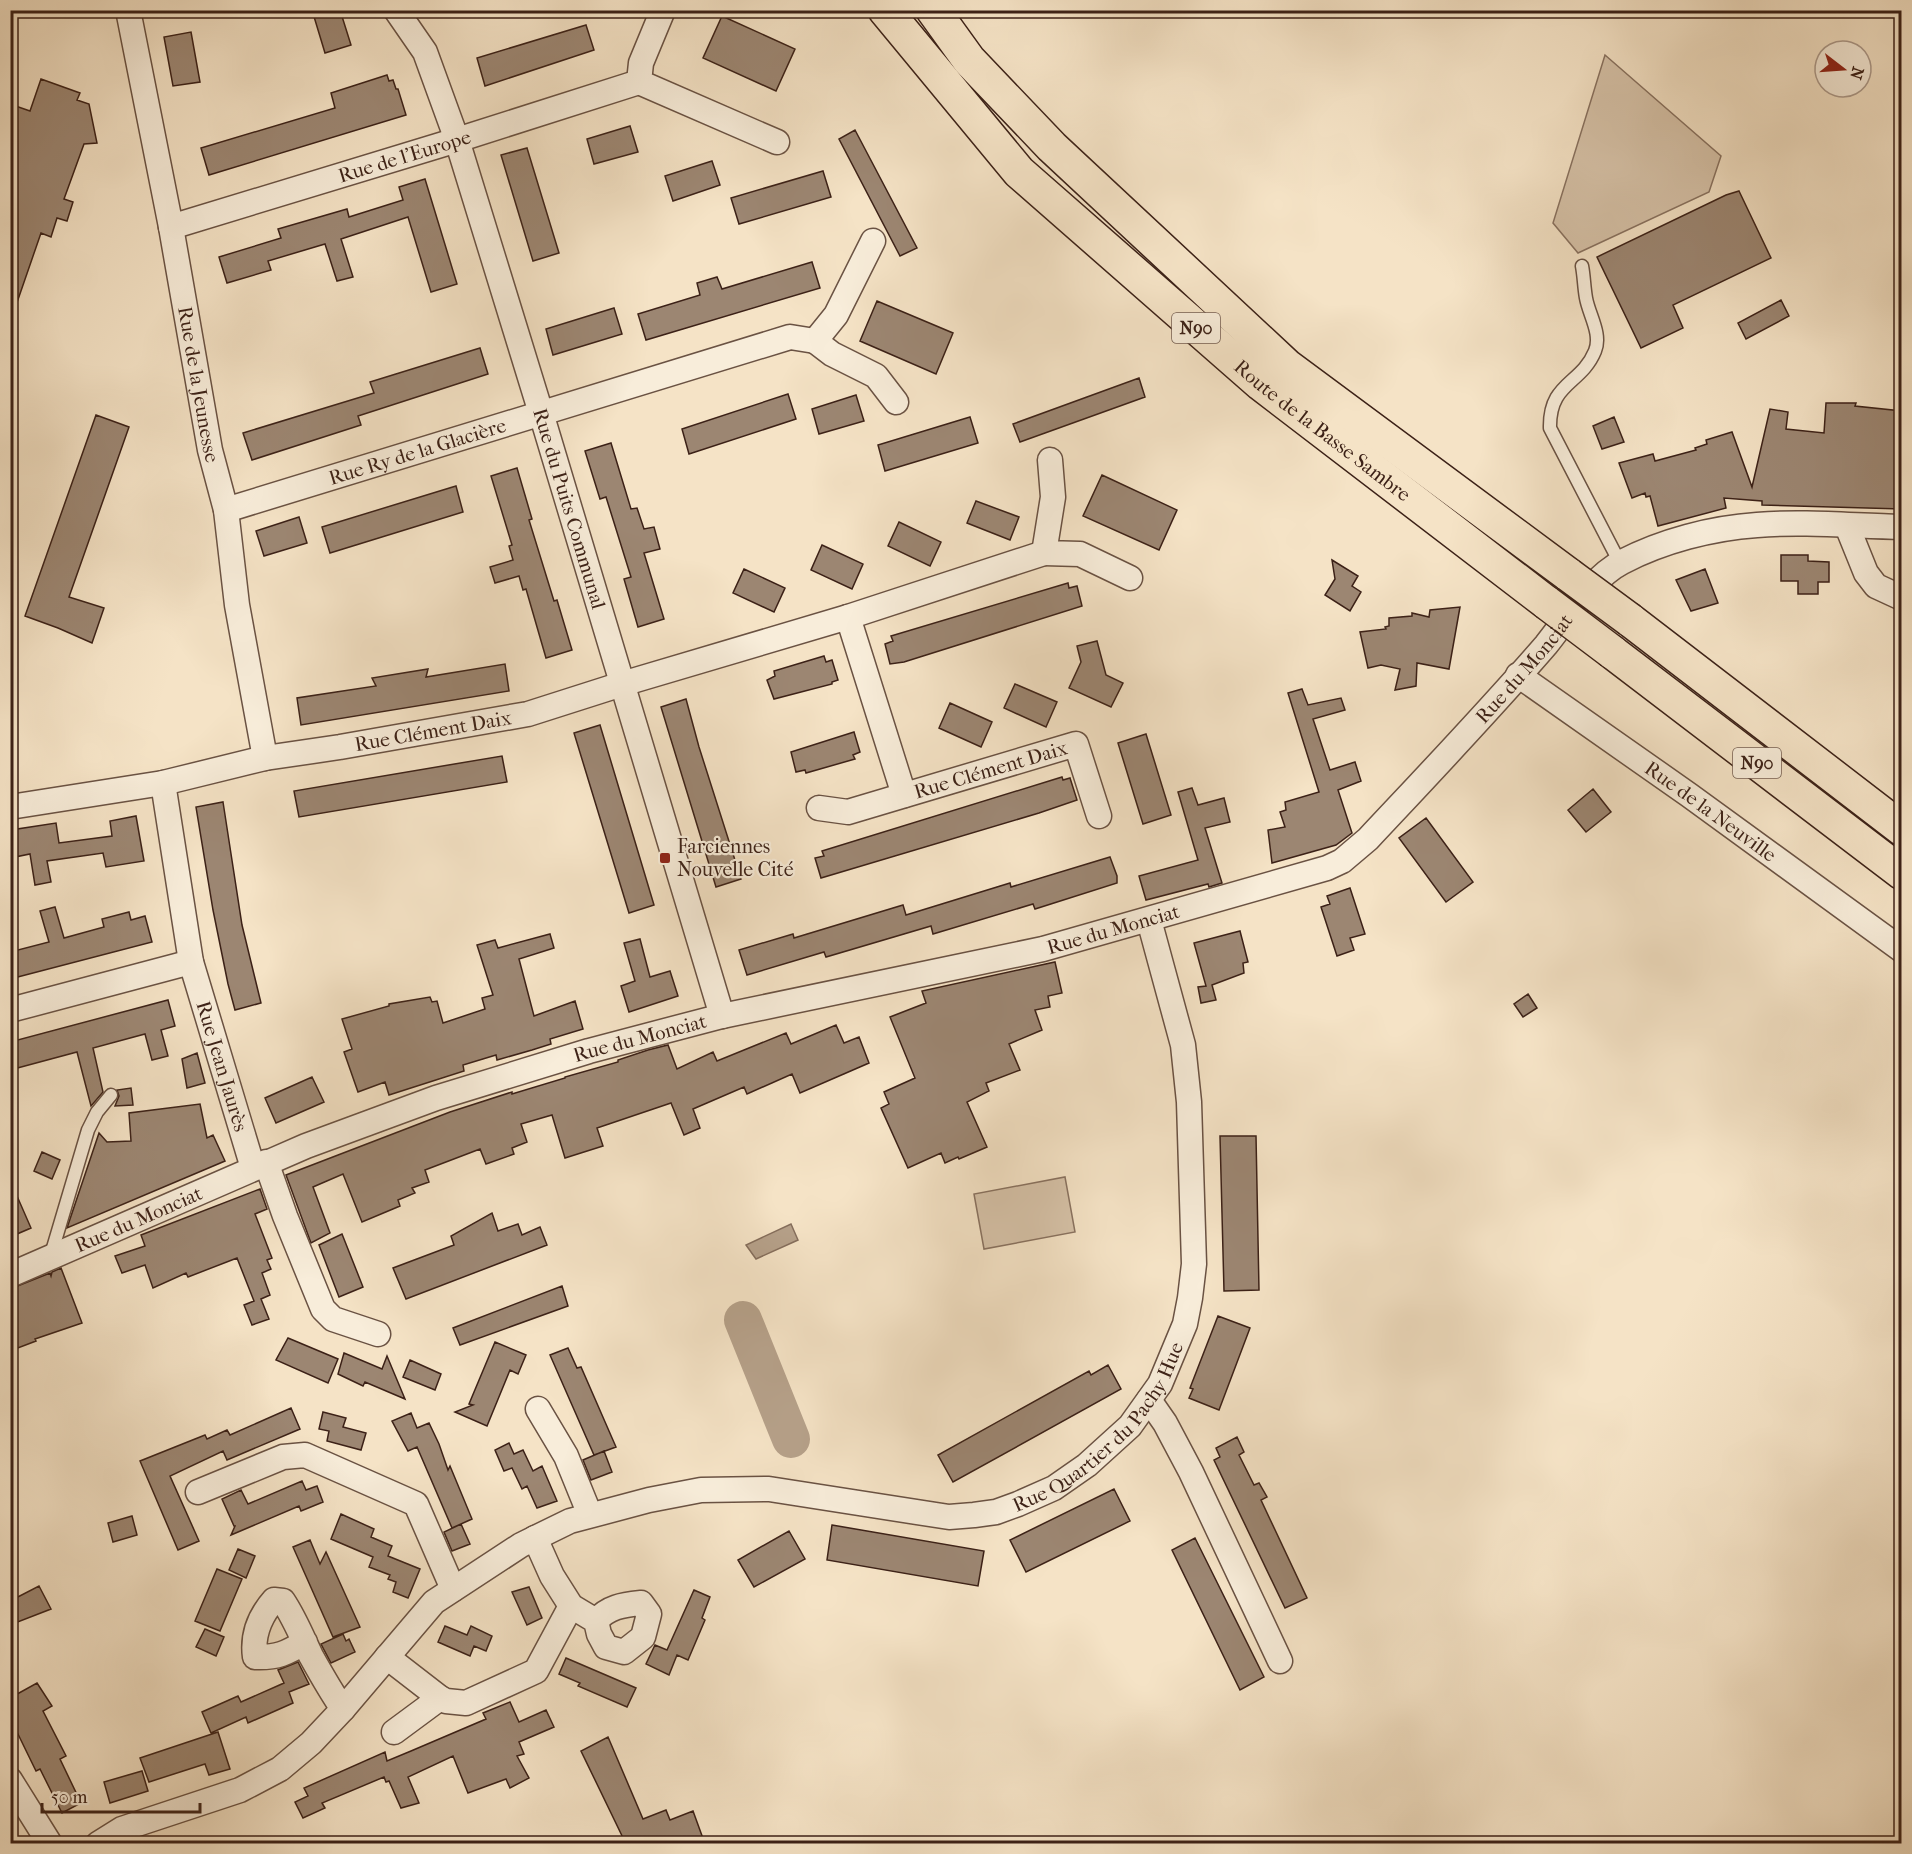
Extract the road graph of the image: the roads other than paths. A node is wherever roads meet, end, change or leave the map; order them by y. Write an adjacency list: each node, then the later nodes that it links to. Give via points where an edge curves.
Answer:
1 (128, 10): 9 (street, Rue de la Jeunesse)
2 (396, 10): 7 (street, Rue du Puits Communal, via 425,52)
3 (663, 10): 6 (street, via 641,63)
4 (885, 10): 33 (highway, Route de la Basse Sambre / N90, bridge, via 1019,172 1261,384)
5 (933, 10): 32 (highway, Route de la Basse Sambre / N90, bridge, via 969,60 1052,147 1287,366 1630,620)
6 (639, 82): 7 (street, Rue de l'Europe); 8 (street)
7 (457, 140): 9 (street, Rue de l'Europe); 14 (street, Rue du Puits Communal)
8 (777, 142)
9 (171, 227): 16 (street, Rue de la Jeunesse, via 210,450)
10 (873, 241): 12 (street, via 836,315)
11 (1582, 266): 20 (lane, via 1596,326 1596,350 1557,394 1550,412 1550,428)
12 (815, 341): 13 (street, Rue Ry de la Glacière, via 876,376); 14 (street, Rue Ry de la Glacière, via 790,337)
13 (896, 402)
14 (541, 413): 16 (street, Rue Ry de la Glacière); 25 (street, Rue du Puits Communal)
15 (1050, 460): 19 (street, via 1053,497)
16 (226, 510): 26 (street, Rue de la Jeunesse, via 237,605)
17 (1847, 526): 18 (street, Rue du Monciat); 20 (street, Rue du Monciat, via 1801,523 1720,530 1656,547); 22 (street, via 1866,573 1876,586)
18 (1902, 527)
19 (1044, 553): 21 (street, Rue Clément Daix, via 1080,554); 23 (street, Rue Clément Daix)
20 (1620, 563): 24 (street, Rue du Monciat, via 1598,579)
21 (1130, 578)
22 (1902, 598)
23 (848, 617): 25 (street, Rue Clément Daix); 28 (street, Rue Clément Daix)
24 (1518, 675): 34 (street, Rue du Monciat, via 1368,839 1342,861); 35 (street, Rue de la Neuville)
25 (622, 684): 26 (street, Rue Clément Daix, via 528,714); 38 (street, Rue du Puits Communal)
26 (265, 758): 27 (street, Rue Clément Daix)
27 (162, 783): 29 (street, Rue Clément Daix); 36 (street, Rue Jean Jaurès)
28 (904, 795): 30 (street, Rue Clément Daix, via 848,812); 31 (street, Rue Clément Daix, via 1076,744)
29 (10, 807)
30 (819, 808)
31 (1100, 816)
32 (1902, 829)
33 (1902, 873)
34 (1149, 920): 38 (street, Rue du Monciat, via 1043,949); 44 (street, Rue Quartier du Pachy Hue, via 1184,1045 1194,1263 1185,1324 1160,1384)
35 (1902, 950)
36 (190, 962): 37 (street); 40 (street, Rue Jean Jaurès)
37 (10, 1010)
38 (722, 1016): 40 (street, Rue du Monciat, via 588,1051 436,1098)
39 (111, 1095): 41 (lane, via 88,1130)
40 (259, 1165): 41 (street, Rue du Monciat); 43 (street, via 285,1216 322,1309 333,1319)
41 (50, 1258): 42 (street, Rue du Monciat)
42 (10, 1275)
43 (378, 1334)
44 (1149, 1400): 47 (street, Rue Quartier du Pachy Hue, via 1130,1425 1087,1465 1054,1488 996,1512 949,1517 769,1489 701,1490); 54 (street, via 1191,1472)
45 (538, 1409): 47 (street, via 566,1456)
46 (198, 1492): 49 (street, via 284,1457 305,1455 416,1504)
47 (590, 1515): 48 (street, Rue Quartier du Pachy Hue)
48 (535, 1538): 49 (street, Rue Quartier du Pachy Hue); 50 (street)
49 (453, 1589): 53 (street, Rue Quartier du Pachy Hue, via 435,1602)
50 (571, 1606): 51 (street); 55 (street, via 536,1671 466,1703)
51 (596, 1621)
52 (305, 1642): 56 (street)
53 (387, 1657): 55 (street); 56 (street, Rue Quartier du Pachy Hue)
54 (1280, 1661)
55 (440, 1698): 57 (street)
56 (343, 1709): 60 (street, Rue Quartier du Pachy Hue, via 280,1769 240,1790 122,1828)
57 (394, 1732)
58 (10, 1780): 59 (street)
59 (50, 1844)
60 (98, 1844)

